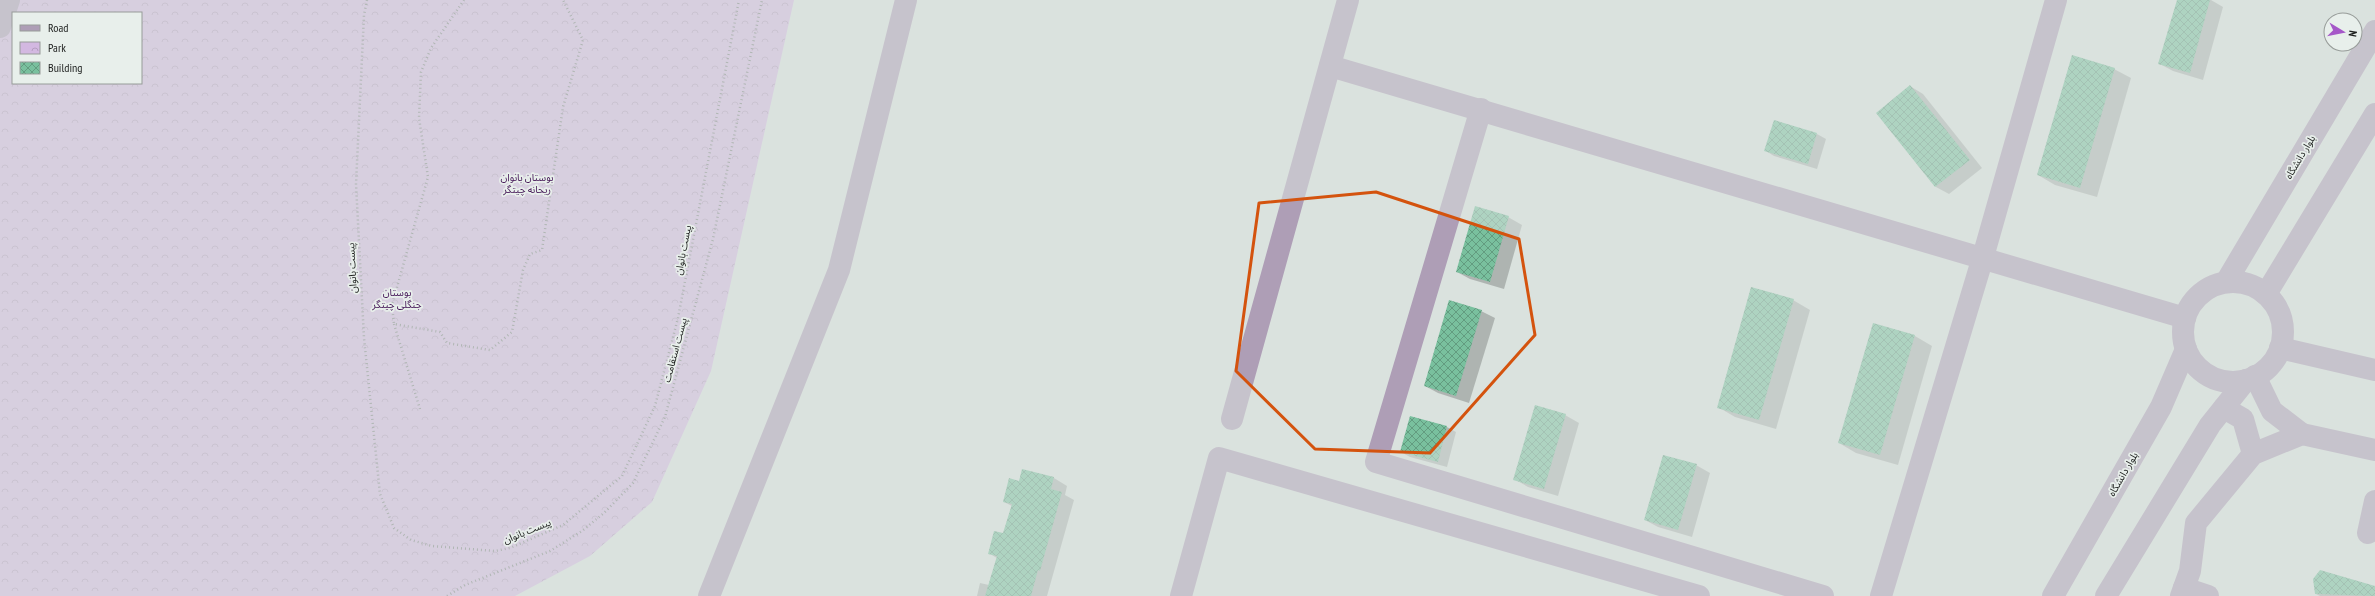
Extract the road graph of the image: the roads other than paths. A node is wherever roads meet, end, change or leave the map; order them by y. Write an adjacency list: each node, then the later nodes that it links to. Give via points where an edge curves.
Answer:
1 (9, 0): 5 (street)
2 (906, 0): 26 (street, via 839,270)
3 (1348, 0): 7 (street)
4 (2056, 0): 10 (street)
5 (0, 27)
6 (2375, 31): 11 (street, بلوار دانشگاه)
7 (1330, 66): 8 (street); 19 (street)
8 (1481, 109): 10 (street); 29 (street, via 1376,462)
9 (2375, 114): 12 (street)
10 (1983, 257): 13 (street); 30 (street)
11 (2226, 282): 12 (street, via 2240,282); 13 (street, via 2212,286 2200,294)
12 (2266, 294): 14 (street, via 2281,319 2283,334)
13 (2185, 318): 15 (street, via 2183,334)
14 (2280, 348): 16 (street); 17 (street, via 2273,362)
15 (2186, 349): 17 (street, via 2193,362 2210,376 2231,382); 31 (street, بلوار دانشگاه, via 2161,408)
16 (2375, 370)
17 (2251, 378): 18 (street); 20 (street, via 2272,411)
18 (2224, 408): 22 (street, via 2243,419); 32 (street, via 2210,426)
19 (1232, 420)
20 (2302, 434): 21 (street); 22 (street)
21 (2375, 450)
22 (2253, 454): 25 (street, via 2196,523 2190,572)
23 (2375, 501): 24 (street)
24 (2368, 533)
25 (2182, 592): 33 (street)
26 (709, 596)
27 (1181, 596): 28 (street, via 1219,458)
28 (1699, 596)
29 (1823, 596)
30 (1881, 596)
31 (2053, 596)
32 (2106, 596)
33 (2208, 596)

